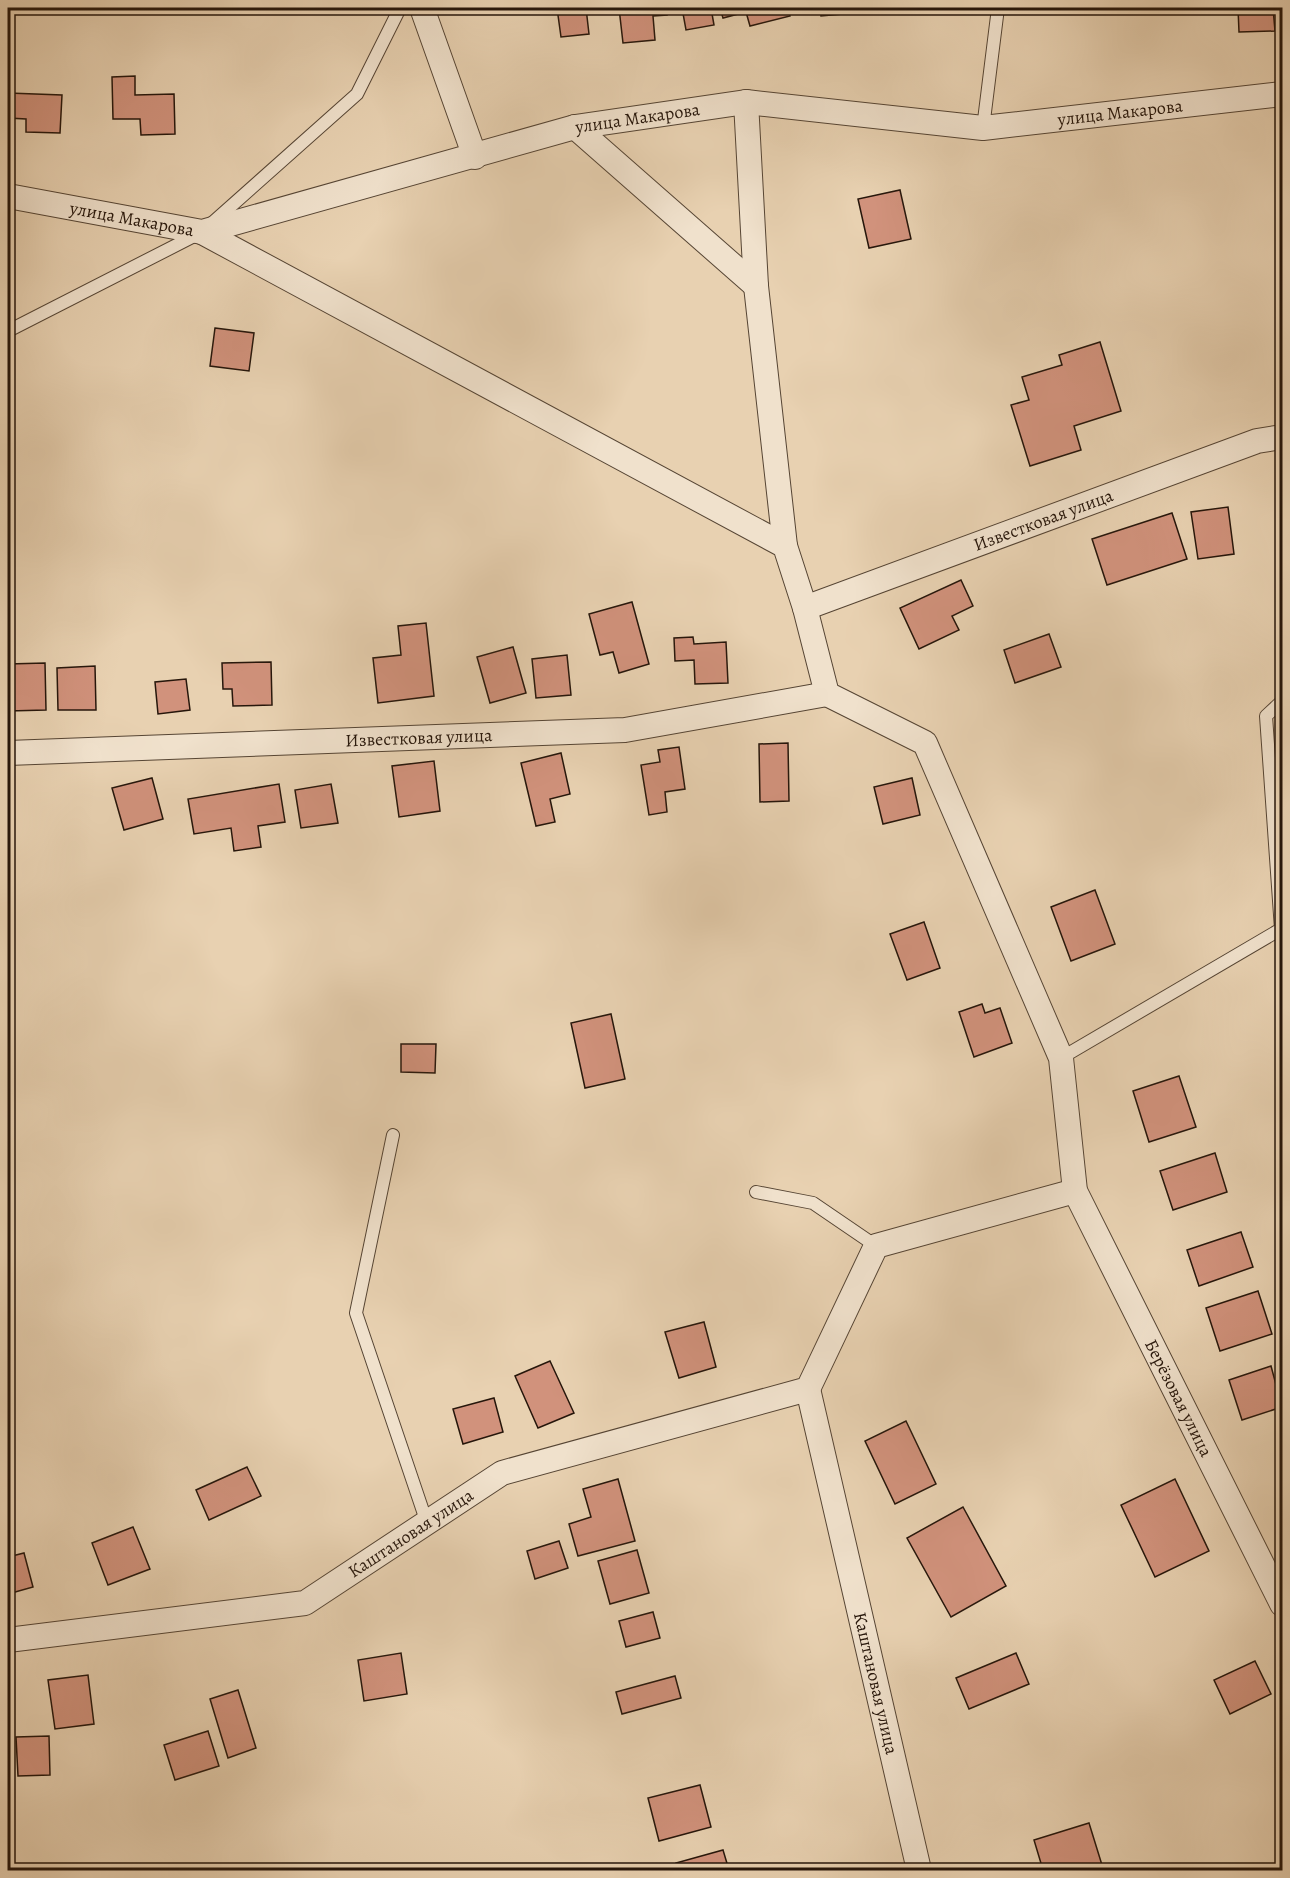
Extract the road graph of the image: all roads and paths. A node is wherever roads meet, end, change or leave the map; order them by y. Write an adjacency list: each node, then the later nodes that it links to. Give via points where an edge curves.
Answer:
1 (400, 8): 10 (lane, via 357,94)
2 (423, 8): 8 (street)
3 (998, 8): 7 (lane)
4 (1282, 94): 7 (street, улица Макарова)
5 (746, 102): 6 (street, улица Макарова); 7 (street, улица Макарова); 11 (street)
6 (575, 127): 8 (street, улица Макарова); 11 (street)
7 (983, 128)
8 (475, 157): 10 (street, улица Макарова)
9 (8, 196): 10 (street, улица Макарова)
10 (202, 232): 12 (lane); 14 (street)
11 (756, 286): 14 (street)
12 (8, 331)
13 (1282, 437): 15 (street, Известковая улица, via 1257,441)
14 (785, 546): 15 (street)
15 (805, 608): 16 (street)
16 (827, 694): 18 (street, Известковая улица, via 625,730); 19 (street, via 925,743)
17 (1282, 701): 19 (lane, via 1266,716 1281,929)
18 (8, 753)
19 (1061, 1058): 21 (street)
20 (393, 1135): 25 (lane, via 356,1313)
21 (1075, 1191): 23 (street); 26 (street, Берёзовая улица)
22 (756, 1192): 23 (lane, via 813,1203)
23 (876, 1246): 24 (street)
24 (808, 1389): 25 (street, Каштановая улица, via 502,1473); 28 (street, Каштановая улица)
25 (427, 1523): 27 (street, Каштановая улица, via 305,1603)
26 (1282, 1604)
27 (8, 1640)
28 (919, 1870)

